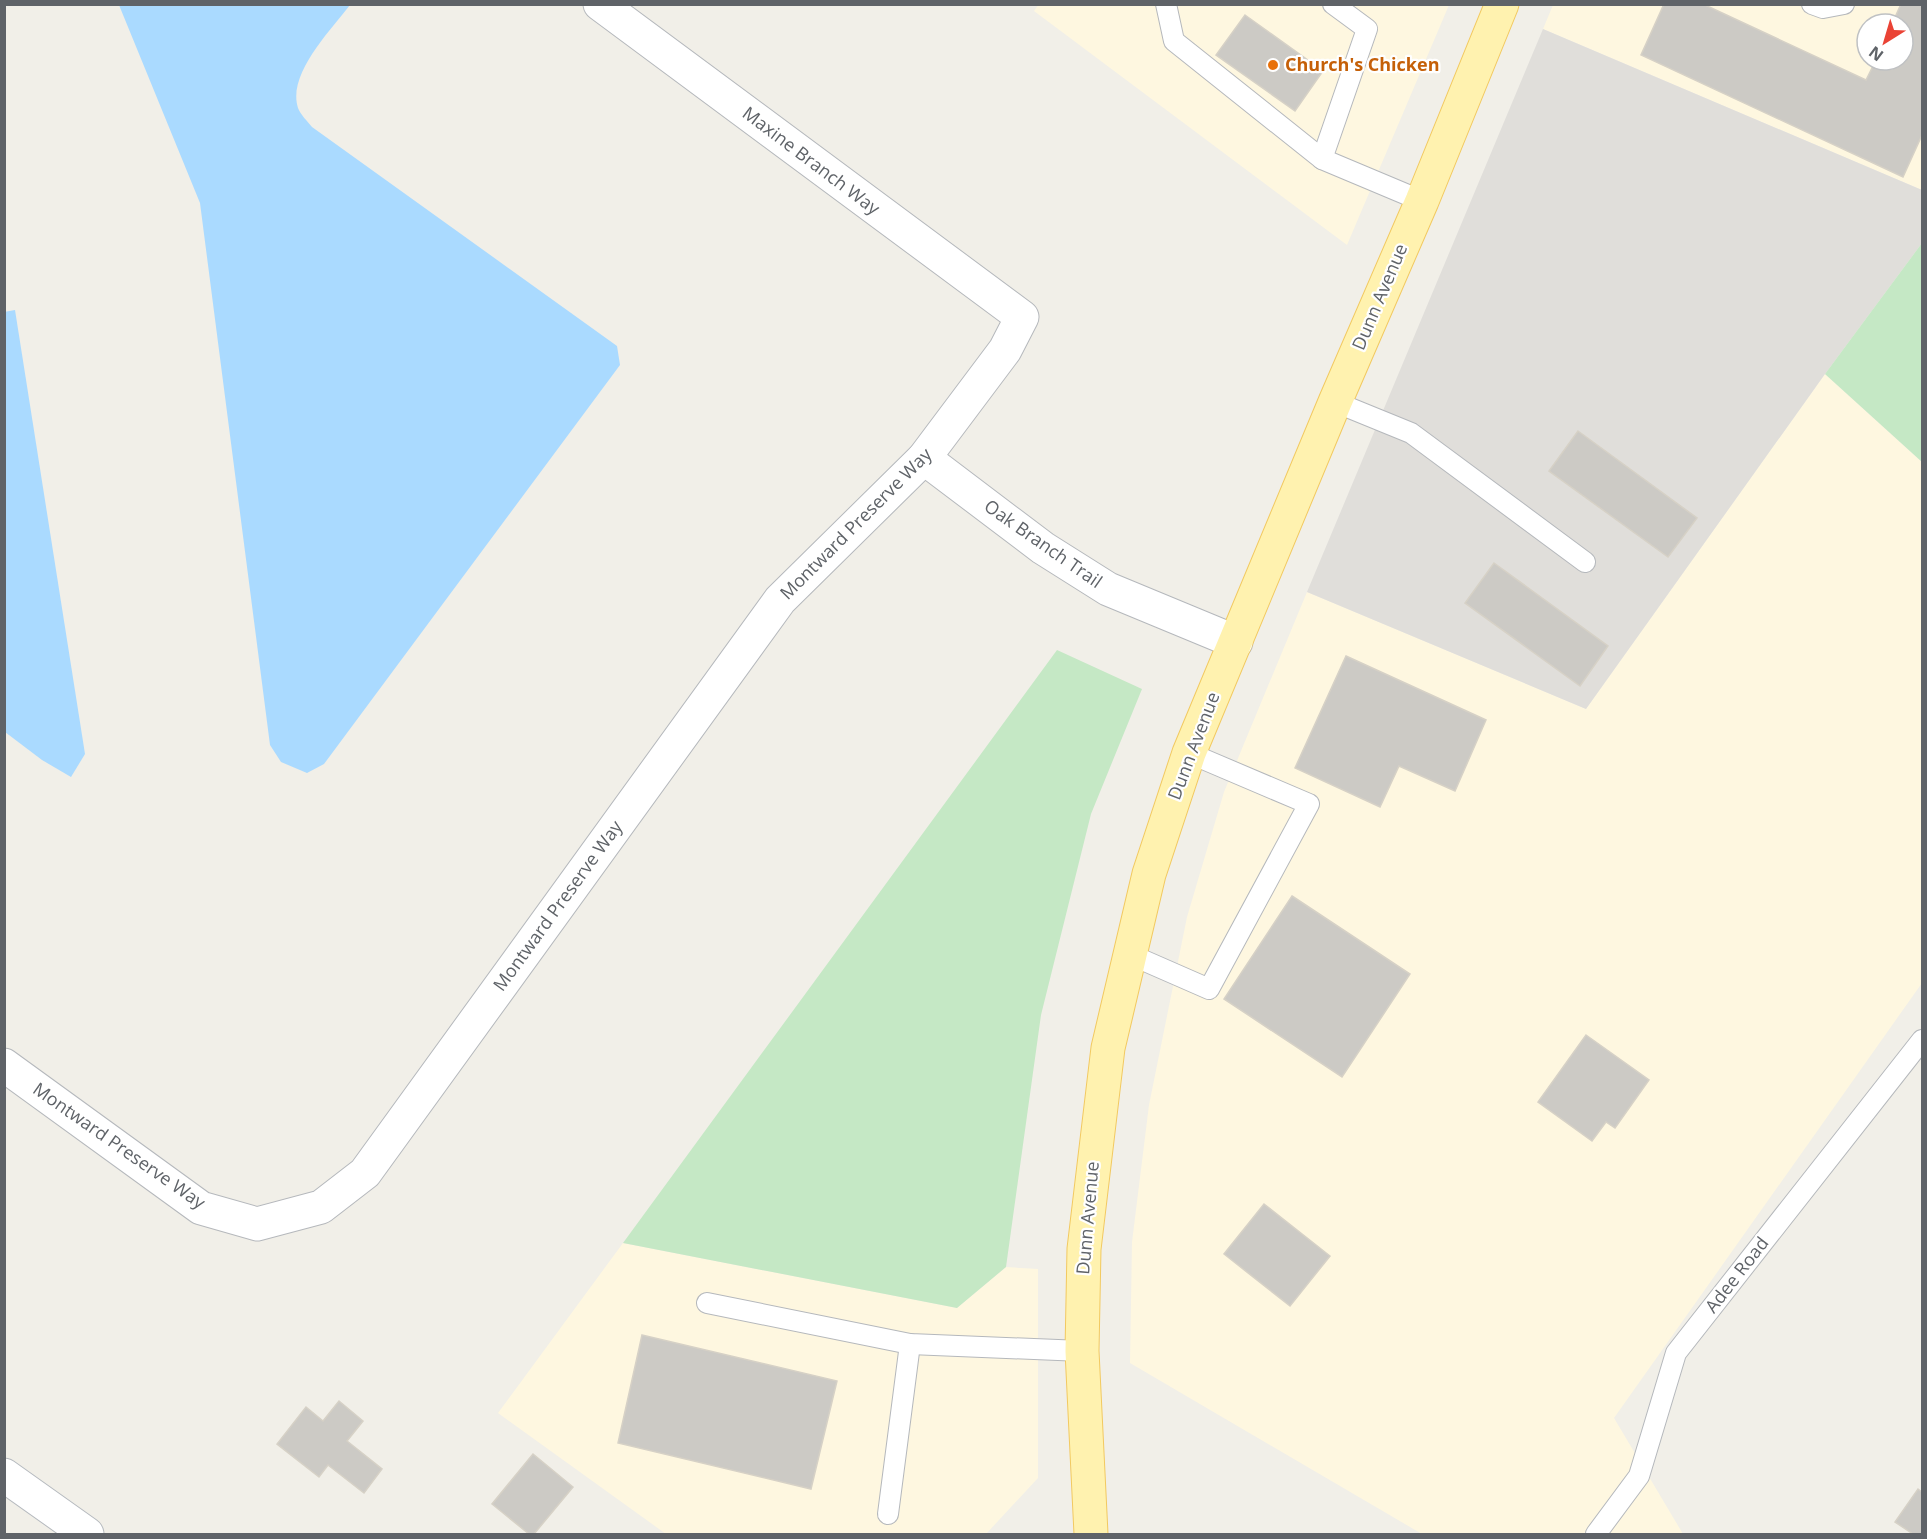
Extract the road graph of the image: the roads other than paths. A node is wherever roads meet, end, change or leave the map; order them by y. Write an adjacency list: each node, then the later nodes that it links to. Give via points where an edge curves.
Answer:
1 (600, 4): 9 (street, Maxine Branch Way)
2 (1166, 4): 7 (lane, via 1174,41)
3 (1333, 4): 7 (lane, via 1367,29)
4 (1502, 4): 8 (main road, Dunn Avenue)
5 (1812, 4): 6 (lane, via 1823,8)
6 (1844, 4)
7 (1322, 159): 8 (lane)
8 (1422, 201): 10 (main road, Dunn Avenue)
9 (1022, 317): 11 (street, Montward Preserve Way, via 1005,350)
10 (1335, 402): 12 (lane, via 1411,433); 13 (main road, Dunn Avenue)
11 (924, 458): 13 (street, Oak Branch Trail, via 1043,548 1108,589); 17 (street, Montward Preserve Way, via 780,600 365,1173 321,1207 257,1224 201,1208)
12 (1585, 562)
13 (1236, 642): 14 (main road, Dunn Avenue)
14 (1189, 753): 15 (main road, Dunn Avenue, via 1149,874); 15 (lane, via 1309,804 1209,989)
15 (1130, 954): 20 (main road, Dunn Avenue, via 1108,1048 1094,1151 1084,1249)
16 (1923, 1040): 25 (lane, Adee Road, via 1676,1353 1639,1476)
17 (4, 1065)
18 (707, 1303): 19 (lane)
19 (910, 1344): 20 (lane); 22 (lane)
20 (1082, 1351): 24 (main road, Dunn Avenue)
21 (4, 1475): 23 (street)
22 (888, 1514)
23 (87, 1534)
24 (1091, 1534)
25 (1596, 1534)

